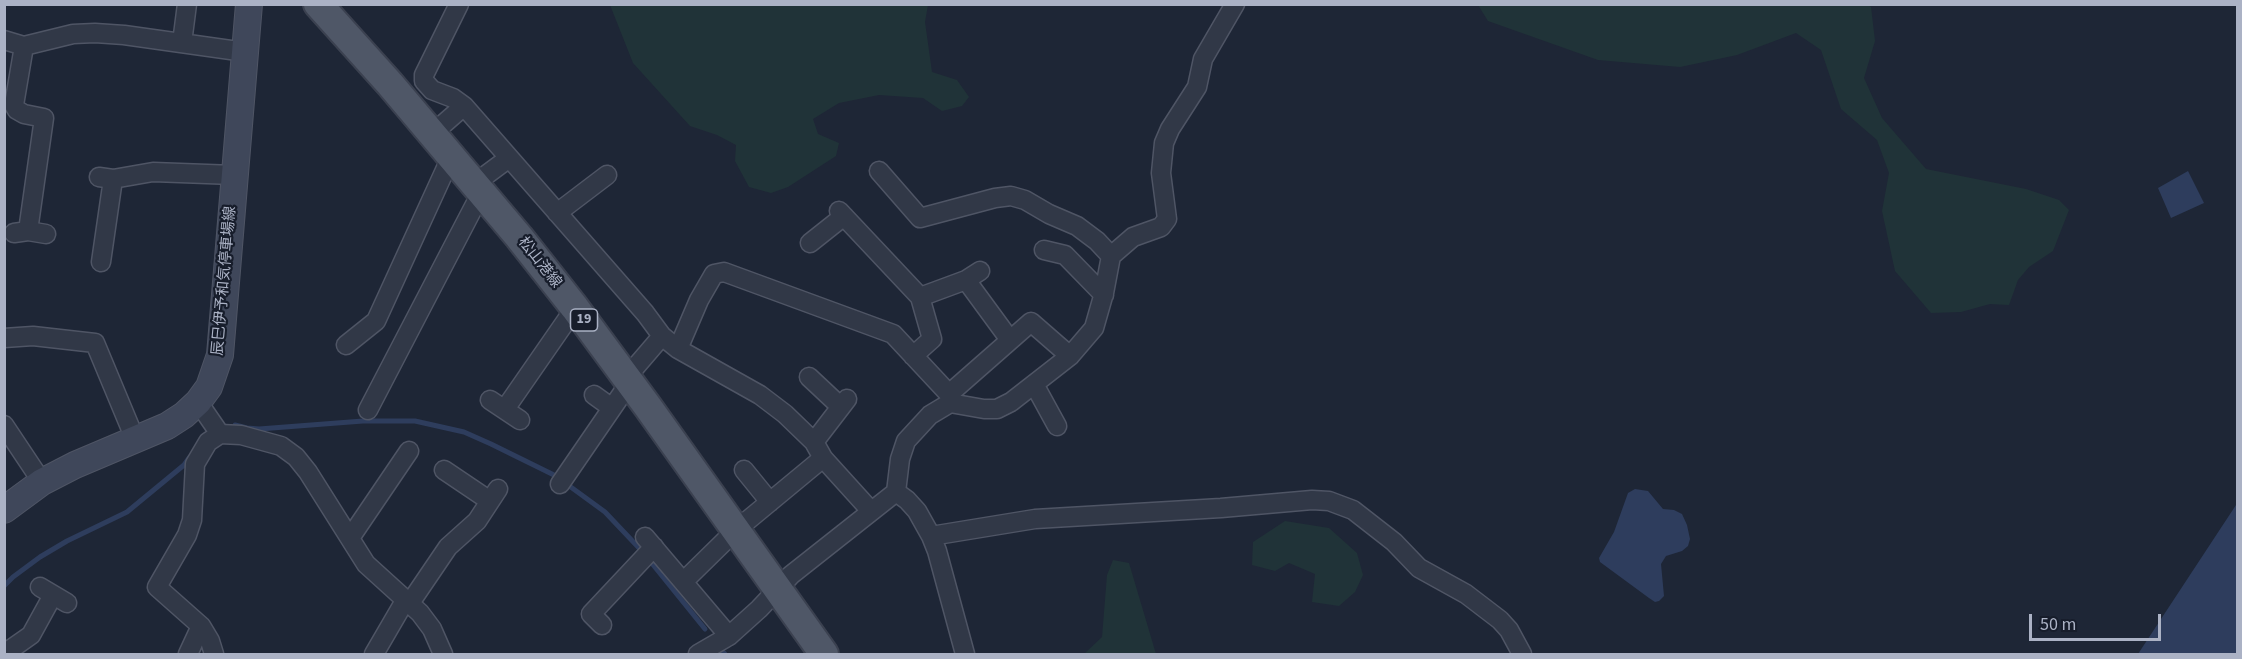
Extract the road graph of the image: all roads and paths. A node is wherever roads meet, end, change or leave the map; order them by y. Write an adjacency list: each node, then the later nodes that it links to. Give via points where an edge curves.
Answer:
1 (187, 4): 7 (street)
2 (249, 4): 9 (main road, 辰巳伊予和気停車場線)
3 (318, 4): 11 (main road, 松山港線 / 19)
4 (459, 4): 10 (street, via 424,81 432,90)
5 (1235, 4): 23 (street, via 1203,59 1197,87 1164,143 1161,173 1167,219 1161,227 1133,237)
6 (4, 40): 8 (street)
7 (182, 43): 8 (street, via 95,33); 9 (street)
8 (24, 46): 19 (street, via 14,105 24,114 45,118 21,232)
9 (245, 52): 15 (main road, 辰巳伊予和気停車場線)
10 (464, 106): 11 (street); 13 (street)
11 (432, 134): 12 (main road, 松山港線 / 19)
12 (451, 157): 17 (main road, 松山港線 / 19); 30 (street, via 376,321)
13 (509, 158): 17 (street); 18 (street)
14 (879, 171): 23 (street, via 920,218 1011,196 1077,226)
15 (234, 175): 22 (street, via 153,172 106,178); 39 (main road, 辰巳伊予和気停車場線, via 220,355 209,387)
16 (607, 175): 18 (street)
17 (478, 189): 26 (main road, 松山港線 / 19); 41 (street)
18 (557, 213): 27 (street)
19 (46, 234)
20 (810, 243): 25 (street, via 842,214)
21 (1044, 250): 24 (street, via 1065,255)
22 (107, 253)
23 (1111, 256): 24 (street)
24 (1104, 295): 33 (street, via 1094,328)
25 (920, 297): 29 (street, via 973,275); 32 (street, via 932,339)
26 (575, 308): 35 (main road, 松山港線 / 19); 42 (street, via 498,405)
27 (662, 336): 31 (street); 35 (street)
28 (4, 338): 46 (street, via 33,336 95,343)
29 (1010, 340): 33 (street, via 1031,322); 38 (street)
30 (346, 345)
31 (678, 349): 32 (street, via 714,274 724,272 893,334); 47 (street, via 760,395)
32 (913, 356): 38 (street)
33 (1070, 356): 36 (street)
34 (810, 377): 47 (street, via 844,403)
35 (628, 380): 40 (street); 58 (main road, 松山港線 / 19)
36 (1034, 384): 38 (street, via 997,409); 44 (street)
37 (594, 395): 40 (street)
38 (949, 398): 54 (street, via 906,441)
39 (198, 402): 45 (street); 46 (main road, 辰巳伊予和気停車場線, via 167,426)
40 (612, 408): 53 (street)
41 (368, 410)
42 (520, 420)
43 (4, 425): 52 (street)
44 (1057, 426)
45 (220, 434): 60 (street, via 241,435 281,447 296,457); 66 (street, via 208,442 195,464 192,520 157,587)
46 (135, 439): 52 (main road, 辰巳伊予和気停車場線)
47 (813, 442): 49 (street)
48 (411, 457): 60 (street)
49 (823, 458): 55 (street); 57 (street)
50 (444, 470): 64 (street, via 494,495 477,521 448,547)
51 (744, 471): 55 (street)
52 (42, 482): 56 (main road, 辰巳伊予和気停車場線)
53 (560, 484)
54 (896, 492): 57 (street); 59 (street, via 917,511)
55 (770, 502): 58 (street)
56 (4, 510)
57 (871, 511): 62 (street)
58 (736, 530): 61 (street); 62 (main road, 松山港線 / 19)
59 (931, 536): 75 (street); 76 (street, via 1035,519 1329,501 1353,510 1394,542 1419,568 1466,594 1500,620)
60 (350, 538): 64 (street, via 366,564)
61 (684, 581): 65 (street, via 649,542 591,614); 67 (street)
62 (778, 589): 67 (street); 74 (main road, 松山港線 / 19)
63 (53, 595): 68 (street, via 31,635)
64 (408, 601): 71 (street); 72 (street, via 432,629)
65 (602, 625)
66 (201, 626): 69 (street); 70 (street)
67 (722, 646): 73 (street)
68 (4, 654)
69 (188, 654)
70 (214, 654)
71 (374, 654)
72 (444, 654)
73 (698, 654)
74 (824, 654)
75 (965, 654)
76 (1522, 654)

